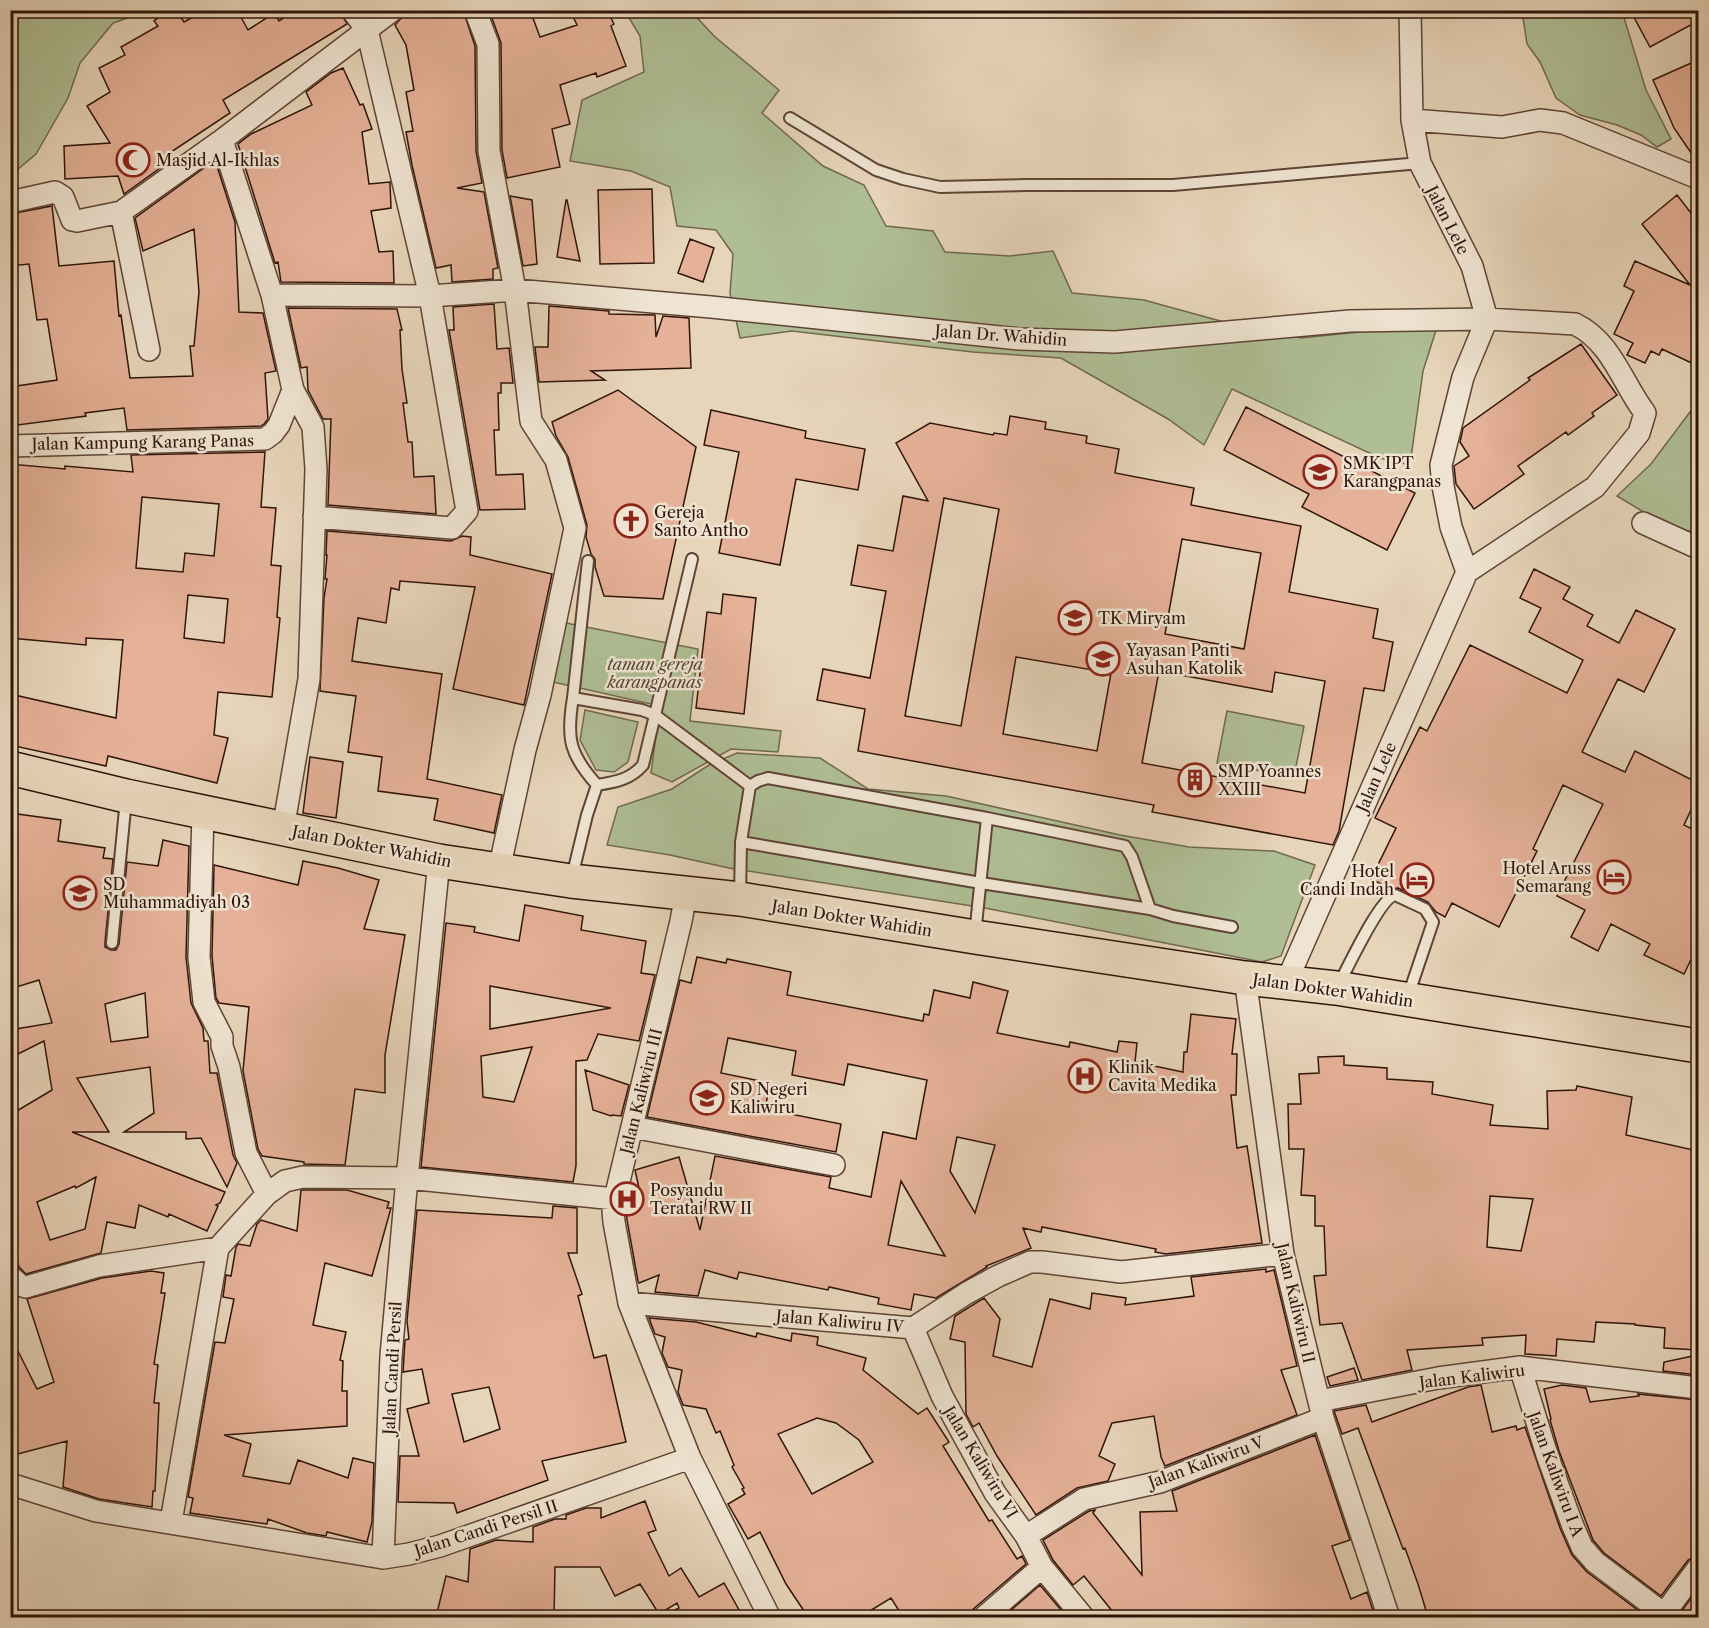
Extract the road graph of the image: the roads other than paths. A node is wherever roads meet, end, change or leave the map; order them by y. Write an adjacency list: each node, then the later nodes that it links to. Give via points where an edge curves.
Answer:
1 (352, 10): 5 (street)
2 (393, 10): 5 (street)
3 (475, 10): 13 (street, via 488,44 489,151)
4 (1410, 10): 7 (street, Jalan Lele)
5 (367, 30): 8 (street); 15 (street)
6 (790, 118): 9 (lane, via 876,170 940,187 1173,185)
7 (1412, 120): 9 (street, Jalan Lele); 10 (street, via 1502,127 1549,119)
8 (222, 140): 12 (street); 14 (street)
9 (1420, 163): 16 (street, Jalan Lele, via 1472,266)
10 (1698, 178)
11 (10, 202): 12 (street, via 55,192 63,197 72,220)
12 (121, 212): 17 (street)
13 (515, 290): 15 (street); 16 (street, Jalan Dr. Wahidin, via 1029,339 1115,342 1350,321); 37 (street, via 531,421 556,460 575,528)
14 (272, 295): 15 (street); 18 (street)
15 (430, 296): 20 (street, via 467,511 452,528)
16 (1487, 319): 25 (street, via 1463,377 1441,465 1451,527); 25 (street, via 1575,324 1586,330 1598,340 1645,413 1639,433 1595,487)
17 (149, 350)
18 (293, 390): 19 (street, Jalan Kampung Karang Panas, via 279,425 265,439); 20 (street, via 313,427)
19 (10, 446)
20 (314, 517): 34 (street, via 309,679)
21 (1643, 523): 22 (street)
22 (1698, 548)
23 (692, 559): 27 (lane)
24 (588, 561): 26 (lane)
25 (1467, 572): 47 (street, Jalan Lele)
26 (573, 698): 27 (lane); 29 (lane, via 574,753)
27 (655, 715): 29 (lane, via 638,772 624,780); 30 (lane)
28 (10, 768): 31 (highway, Jalan Dokter Wahidin)
29 (597, 785): 38 (lane)
30 (750, 786): 33 (lane, via 768,778); 35 (lane)
31 (126, 796): 32 (highway, Jalan Dokter Wahidin); 45 (lane)
32 (203, 813): 34 (highway, Jalan Dokter Wahidin); 54 (street, via 199,957 204,1002 222,1037 246,1153)
33 (987, 818): 39 (lane); 42 (lane, via 1125,846)
34 (283, 829): 36 (highway, Jalan Dokter Wahidin)
35 (741, 842): 39 (lane); 41 (lane)
36 (439, 861): 37 (highway, Jalan Dokter Wahidin); 53 (street, Jalan Candi Persil)
37 (499, 870): 38 (highway, Jalan Dokter Wahidin)
38 (571, 881): 40 (highway, Jalan Dokter Wahidin)
39 (981, 883): 42 (lane); 44 (lane)
40 (686, 894): 41 (highway, Jalan Dokter Wahidin); 51 (street, Jalan Kaliwiru III)
41 (740, 899): 44 (highway, Jalan Dokter Wahidin)
42 (1150, 909): 43 (lane)
43 (1232, 927)
44 (975, 937): 46 (highway, Jalan Dokter Wahidin)
45 (112, 943)
46 (1245, 978): 47 (highway, Jalan Dokter Wahidin); 57 (street, Jalan Kaliwiru II)
47 (1286, 983): 48 (highway, Jalan Dokter Wahidin)
48 (1336, 988): 49 (highway, Jalan Dokter Wahidin); 49 (lane, via 1376,915 1388,897 1395,895 1425,909 1433,922)
49 (1407, 1000): 50 (highway, Jalan Dokter Wahidin)
50 (1698, 1046)
51 (632, 1127): 52 (street); 55 (street, Jalan Kaliwiru III)
52 (834, 1165)
53 (407, 1178): 54 (street, via 303,1177 285,1181); 55 (street); 68 (street, Jalan Candi Persil, via 391,1356)
54 (267, 1194): 56 (street)
55 (615, 1199): 59 (street, Jalan Kaliwiru III, via 615,1222)
56 (218, 1248): 58 (street, via 99,1266 26,1287); 66 (street)
57 (1283, 1254): 60 (street, Jalan Kaliwiru IV, via 1121,1272 1030,1262 967,1293); 63 (street, Jalan Kaliwiru II)
58 (10, 1276)
59 (629, 1303): 60 (street, Jalan Kaliwiru IV); 64 (street, Jalan Kaliwiru III)
60 (914, 1328): 67 (street, Jalan Kaliwiru VI, via 942,1396 995,1493)
61 (1520, 1367): 62 (street, Jalan Kaliwiru); 63 (street, Jalan Kaliwiru, via 1438,1378); 71 (street, Jalan Kaliwiru I A, via 1546,1455 1582,1547)
62 (1698, 1388)
63 (1321, 1410): 67 (street, Jalan Kaliwiru V, via 1160,1482 1084,1499); 75 (street, Jalan Kaliwiru II)
64 (690, 1458): 68 (street, Jalan Candi Persil II, via 440,1545); 72 (street, Jalan Kaliwiru III)
65 (10, 1485): 66 (street, Jalan Candi Persil II, via 96,1511)
66 (171, 1522): 68 (street, Jalan Candi Persil II)
67 (1026, 1536): 69 (street, Jalan Kaliwiru VI)
68 (383, 1558)
69 (1042, 1567): 73 (street); 74 (street, Jalan Kaliwiru VI)
70 (1698, 1568): 71 (street)
71 (1663, 1616)
72 (770, 1617)
73 (983, 1617)
74 (1084, 1617)
75 (1389, 1617)

